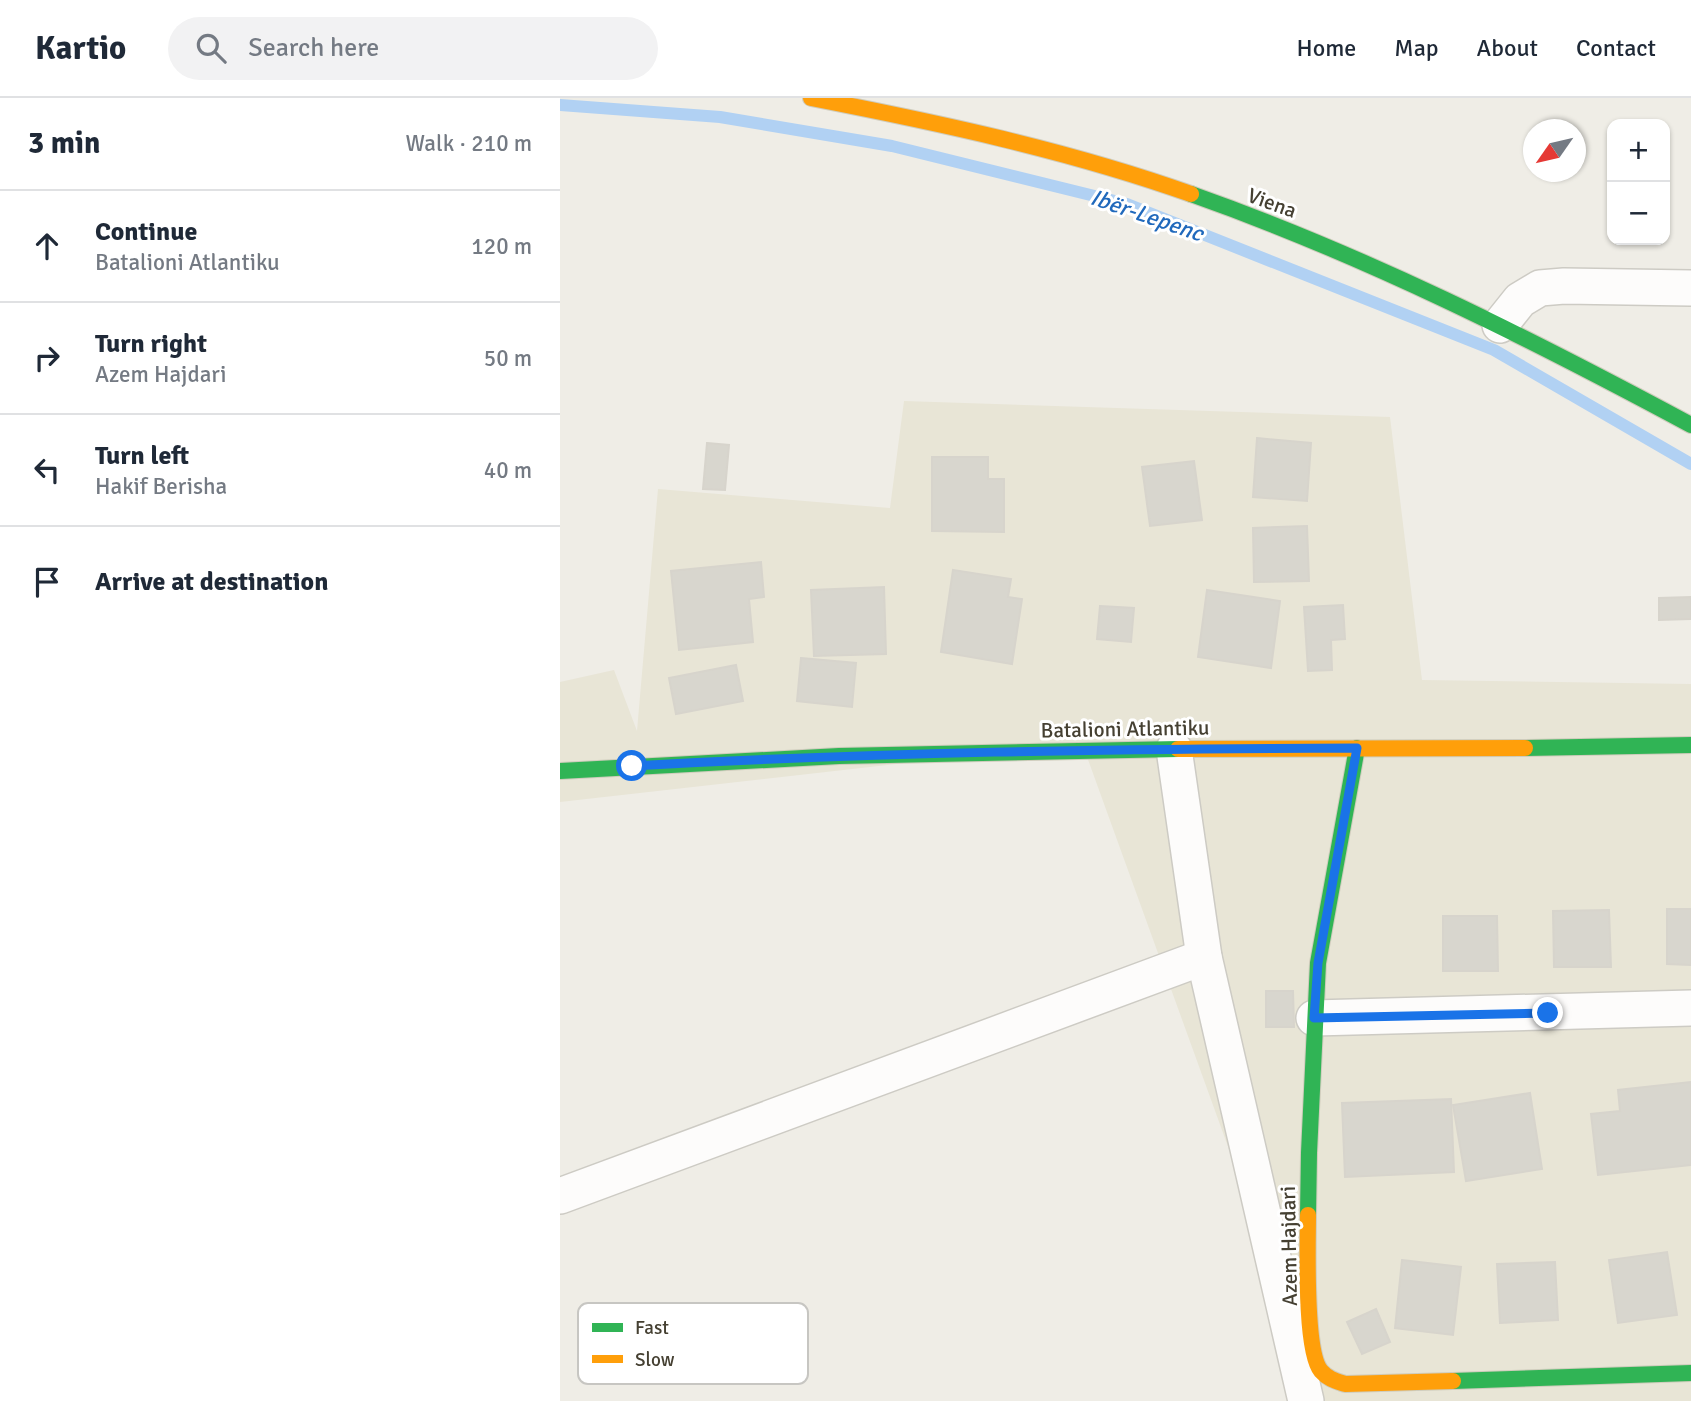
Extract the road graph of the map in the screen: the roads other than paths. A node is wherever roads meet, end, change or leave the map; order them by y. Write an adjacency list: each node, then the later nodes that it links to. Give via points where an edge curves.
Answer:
1 (811, 98): 3 (street, Viena, via 976,131 1146,178 1317,242)
2 (1691, 288): 3 (street, via 1540,288 1520,300)
3 (1500, 326): 4 (street, Viena)
4 (1691, 425)
5 (1691, 745): 6 (street, Batalioni Atlantiku)
6 (1357, 748): 7 (street, Batalioni Atlantiku); 11 (street, Azem Hajdari, via 1318,963)
7 (1174, 749): 8 (street, Batalioni Atlantiku, via 789,757); 9 (street)
8 (560, 771)
9 (1204, 957): 12 (street); 14 (street)
10 (1691, 1008): 11 (street)
11 (1314, 1018): 13 (street, Azem Hajdari, via 1308,1264 1311,1339 1321,1371 1345,1384)
12 (560, 1196)
13 (1691, 1373)
14 (1306, 1401)

